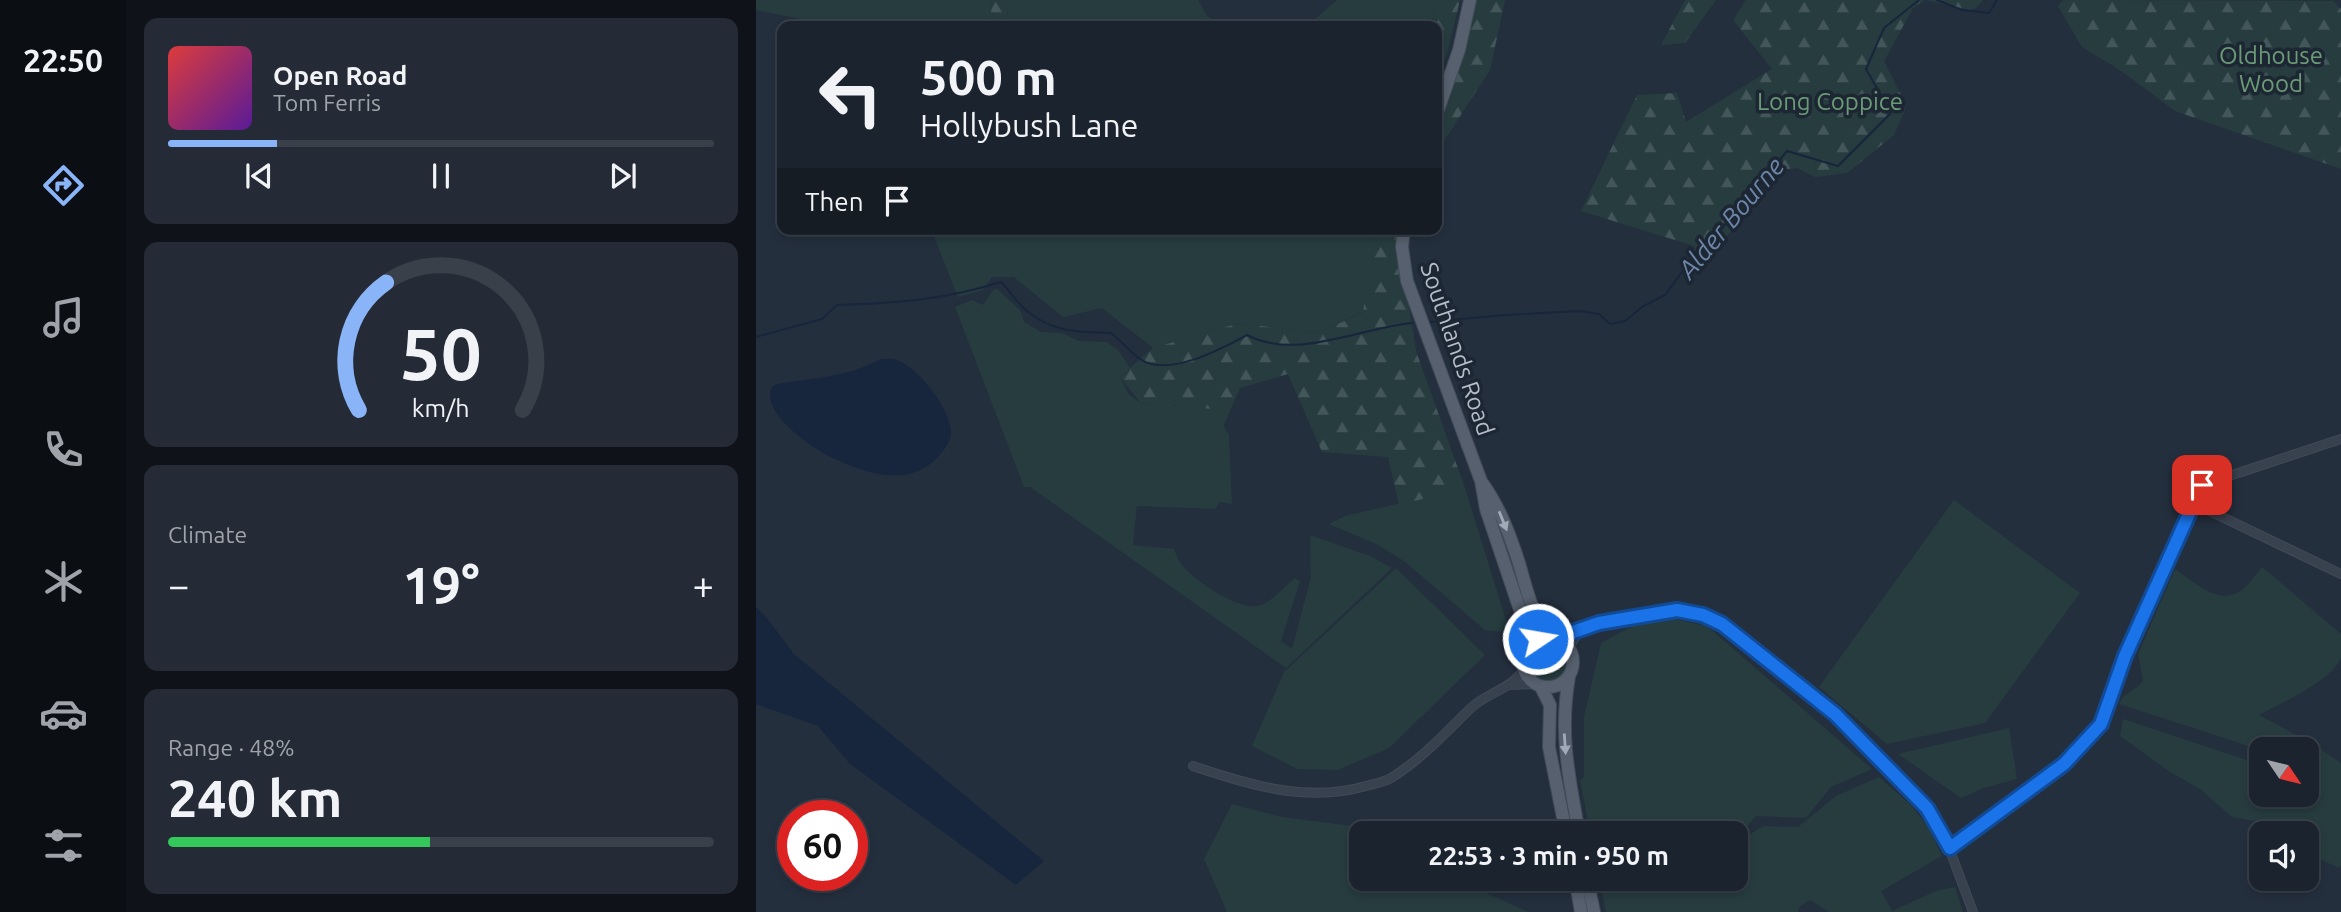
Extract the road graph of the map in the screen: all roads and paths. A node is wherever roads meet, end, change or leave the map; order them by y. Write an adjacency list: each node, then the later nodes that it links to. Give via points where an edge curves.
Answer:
1 (1470, 0): 2 (main road)
2 (1442, 99)
3 (1403, 235): 5 (main road, Southlands Road, via 1407,281)
4 (2341, 439): 6 (street, via 2202,485)
5 (1481, 481): 9 (main road, one-way to 9, via 1500,514 1536,618); 10 (main road)
6 (2194, 504): 7 (street); 19 (street, via 2125,656 2101,724 2064,764)
7 (2341, 574)
8 (1580, 629): 9 (street); 11 (street); 19 (street, via 1677,610 1722,624 1835,714 1927,808)
9 (1554, 638): 10 (main road, via 1538,639); 11 (main road)
10 (1528, 647): 12 (main road)
11 (1569, 648): 13 (main road, via 1573,662)
12 (1523, 670): 14 (street); 15 (main road)
13 (1569, 676): 15 (main road, via 1557,686); 18 (main road, one-way to 18, via 1565,751)
14 (1508, 685): 15 (street); 16 (street, via 1478,702 1421,757 1389,780 1346,792 1300,794)
15 (1538, 685): 17 (main road, via 1550,705 1549,747)
16 (1193, 766)
17 (1564, 821)
18 (1577, 821)
19 (1950, 848): 24 (street)
20 (1577, 891): 22 (main road)
21 (1590, 891): 23 (main road)
22 (1581, 912)
23 (1594, 912)
24 (1973, 912)

